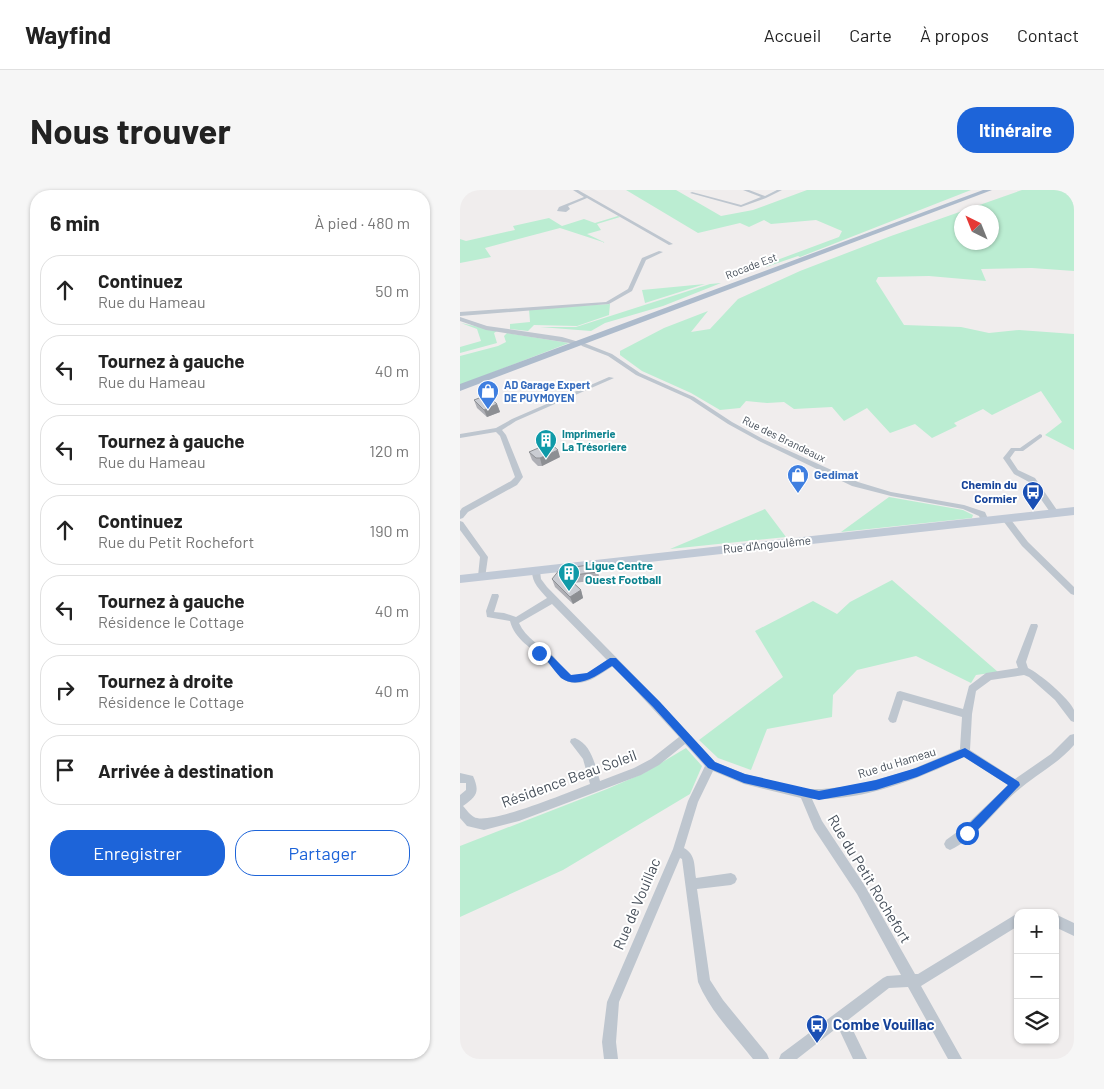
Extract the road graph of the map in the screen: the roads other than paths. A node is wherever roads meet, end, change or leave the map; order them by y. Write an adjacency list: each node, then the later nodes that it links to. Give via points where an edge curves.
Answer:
1 (575, 190): 6 (street)
2 (745, 190): 7 (street)
3 (780, 190): 7 (street)
4 (989, 190): 18 (main road, Rocade Est)
5 (692, 193): 7 (street, via 741,206)
6 (586, 197): 8 (street); 9 (street)
7 (765, 197)
8 (566, 206)
9 (672, 244)
10 (661, 252): 12 (street, via 644,259 630,290 612,301)
11 (490, 305): 12 (street)
12 (487, 311): 13 (street)
13 (460, 314)
14 (460, 319): 15 (street, via 500,330)
15 (576, 342)
16 (584, 345): 26 (street, Rue des Brandeaux, via 610,354 645,378 692,398 761,440 855,484 964,508 982,514)
17 (611, 378): 19 (street)
18 (460, 389)
19 (498, 430): 20 (street); 24 (street, via 503,435 519,477)
20 (460, 436)
21 (1040, 436): 23 (street, via 1021,450 1013,449 1006,458 1016,472 1032,480)
22 (1074, 510): 23 (street, Rue d'Angoulême)
23 (1055, 513): 25 (street, Rue d'Angoulême)
24 (460, 516)
25 (1006, 518): 26 (street, Rue d'Angoulême); 31 (street, via 1025,544)
26 (985, 520): 28 (street, Rue d'Angoulême)
27 (460, 524): 29 (street, via 484,557)
28 (536, 571): 29 (street, Rue d'Angoulême); 33 (street, via 539,584)
29 (482, 576): 30 (street, Rue d'Angoulême)
30 (460, 578)
31 (1074, 592)
32 (496, 596): 34 (street, via 490,615)
33 (553, 599): 34 (street); 36 (street)
34 (516, 620): 36 (street, via 514,624 536,651 549,658 566,677 586,678)
35 (1034, 626): 37 (street, via 1021,662)
36 (613, 661): 41 (street)
37 (1024, 672): 38 (street, via 990,676 972,689); 39 (street, via 1032,674 1058,697)
38 (967, 714): 40 (street, via 900,695); 44 (street)
39 (1074, 718)
40 (893, 719)
41 (686, 737): 45 (street); 48 (street, Résidence Beau Soleil, via 646,767)
42 (1074, 738): 47 (street, via 1068,747)
43 (576, 742): 48 (street, via 588,757)
44 (965, 752): 47 (street); 49 (street, Rue du Hameau, via 876,785 819,796)
45 (711, 765): 49 (street, via 744,779); 53 (street, Rue de Vouillac, via 693,801)
46 (460, 778): 50 (street, via 469,779 472,786 470,794)
47 (1016, 785): 52 (street, via 967,833)
48 (596, 786): 51 (street, Résidence Beau Soleil, via 519,816 484,825 470,822)
49 (804, 794): 59 (street, Rue du Petit Rochefort, via 818,825 861,890)
50 (460, 802)
51 (460, 810)
52 (950, 844)
53 (678, 850): 55 (street, via 687,856); 61 (street, Rue de Vouillac, via 613,1002 609,1042)
54 (731, 880): 55 (street)
55 (691, 884): 62 (street, via 704,982 718,1005)
56 (1014, 921): 59 (street, via 920,980)
57 (1059, 922): 58 (street)
58 (1074, 930)
59 (912, 980): 60 (street, via 887,982); 65 (street, Rue du Petit Rochefort)
60 (840, 1017): 63 (street); 64 (street)
61 (611, 1059)
62 (762, 1059)
63 (786, 1059)
64 (860, 1059)
65 (955, 1059)

